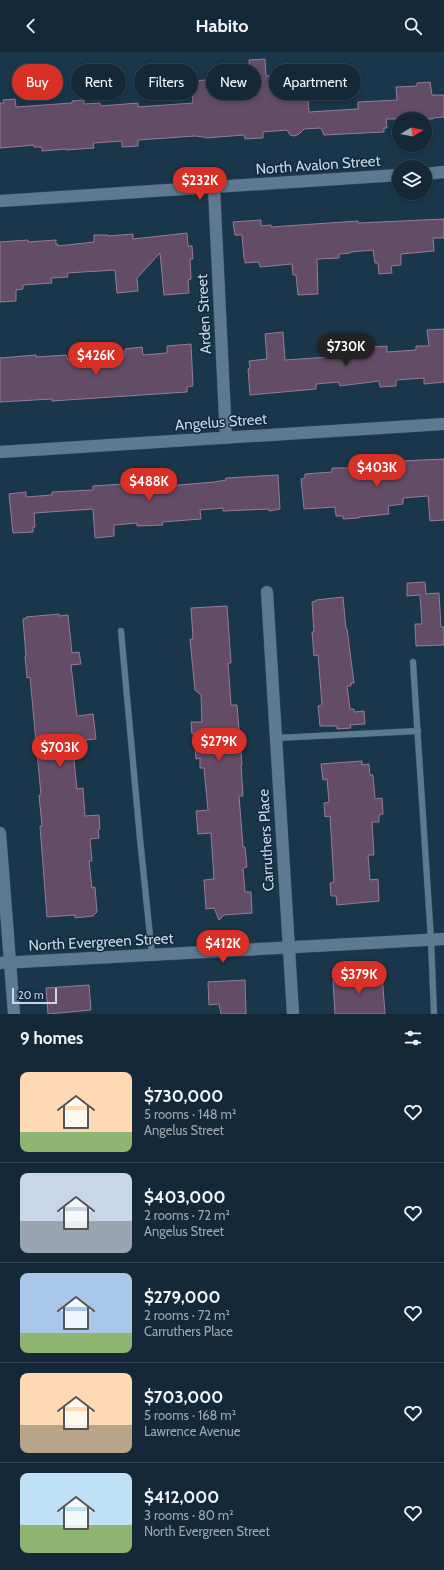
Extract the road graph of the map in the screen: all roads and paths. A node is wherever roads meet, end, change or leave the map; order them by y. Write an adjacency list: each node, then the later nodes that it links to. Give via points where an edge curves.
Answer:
1 (444, 172): 2 (street)
2 (432, 173)
3 (392, 175): 4 (street, North Avalon Street)
4 (214, 188): 5 (street, North Avalon Street); 7 (street, Arden Street)
5 (0, 201)
6 (444, 424): 7 (street, Angelus Street)
7 (226, 438): 8 (street, Angelus Street)
8 (0, 452)
9 (267, 592): 13 (street, Carruthers Place)
10 (121, 632): 18 (lane)
11 (413, 662): 12 (lane)
12 (418, 731): 13 (lane); 16 (lane)
13 (276, 738): 17 (street, Carruthers Place)
14 (0, 833): 19 (street)
15 (444, 939): 16 (street, North Evergreen Street)
16 (431, 940): 17 (street, North Evergreen Street); 22 (lane)
17 (288, 948): 18 (street, North Evergreen Street); 21 (street, Carruthers Place)
18 (152, 955): 19 (street, North Evergreen Street)
19 (5, 963): 20 (street)
20 (14, 1014)
21 (293, 1014)
22 (434, 1014)

